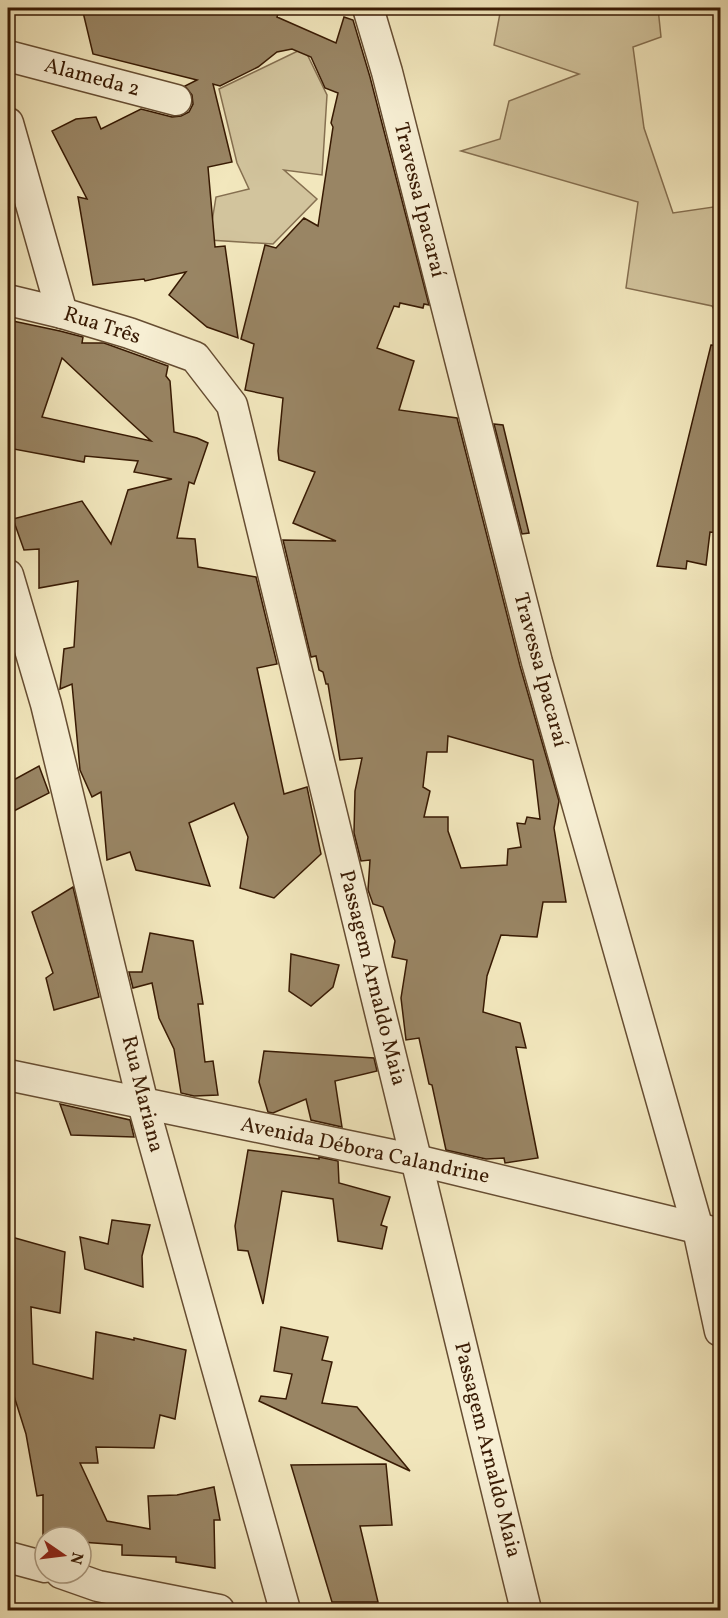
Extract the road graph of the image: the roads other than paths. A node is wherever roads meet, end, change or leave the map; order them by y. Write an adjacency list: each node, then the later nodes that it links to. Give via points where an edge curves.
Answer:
1 (368, 8): 12 (street, Travessa Ipacaraí, via 537,662)
2 (8, 56): 3 (street, Alameda 2)
3 (176, 100)
4 (8, 123): 6 (street)
5 (8, 300): 6 (street, Rua Três)
6 (62, 312): 7 (street, Rua Três)
7 (195, 357): 11 (street, Passagem Arnaldo Maia, via 232,405)
8 (8, 575): 10 (street, Rua Mariana, via 46,704)
9 (8, 1075): 10 (street, Avenida Débora Calandrine)
10 (143, 1104): 11 (street, Avenida Débora Calandrine); 19 (street, Rua Mariana)
11 (416, 1160): 12 (street, Avenida Débora Calandrine); 20 (street, Passagem Arnaldo Maia)
12 (709, 1231): 13 (street, Travessa Ipacaraí)
13 (720, 1331)
14 (9, 1553): 15 (street)
15 (33, 1562)
16 (79, 1585): 17 (street)
17 (98, 1598): 18 (street)
18 (219, 1611)
19 (285, 1611)
20 (525, 1611)

